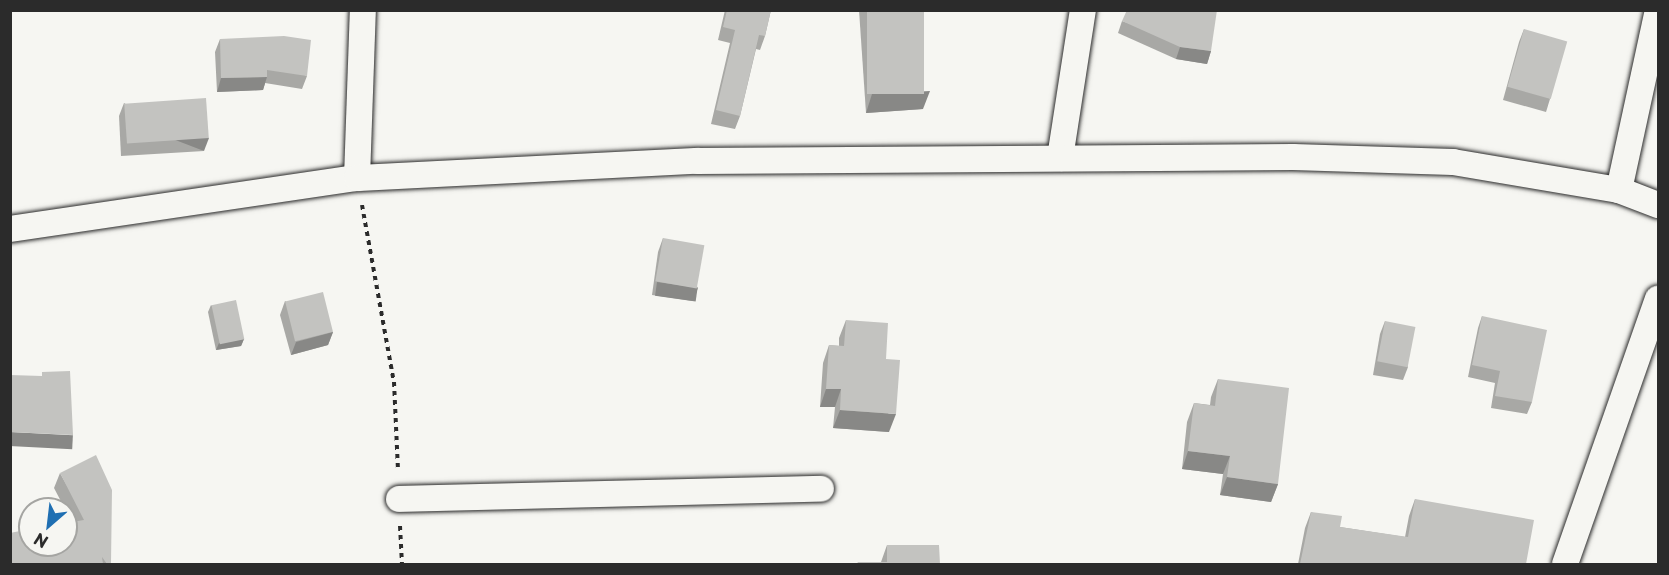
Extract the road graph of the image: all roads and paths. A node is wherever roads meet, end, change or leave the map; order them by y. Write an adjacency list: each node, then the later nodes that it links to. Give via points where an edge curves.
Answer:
1 (363, 10): 5 (street)
2 (1083, 10): 4 (street)
3 (1658, 10): 6 (street)
4 (1060, 158): 5 (street, via 697,161); 6 (street, via 1293,157 1453,162)
5 (357, 178): 8 (street); 11 (path, via 394,382)
6 (1619, 190): 7 (street)
7 (1659, 205)
8 (10, 229)
9 (1659, 299): 13 (street)
10 (821, 489): 11 (street)
11 (399, 499): 12 (path)
12 (402, 564)
13 (1565, 564)

